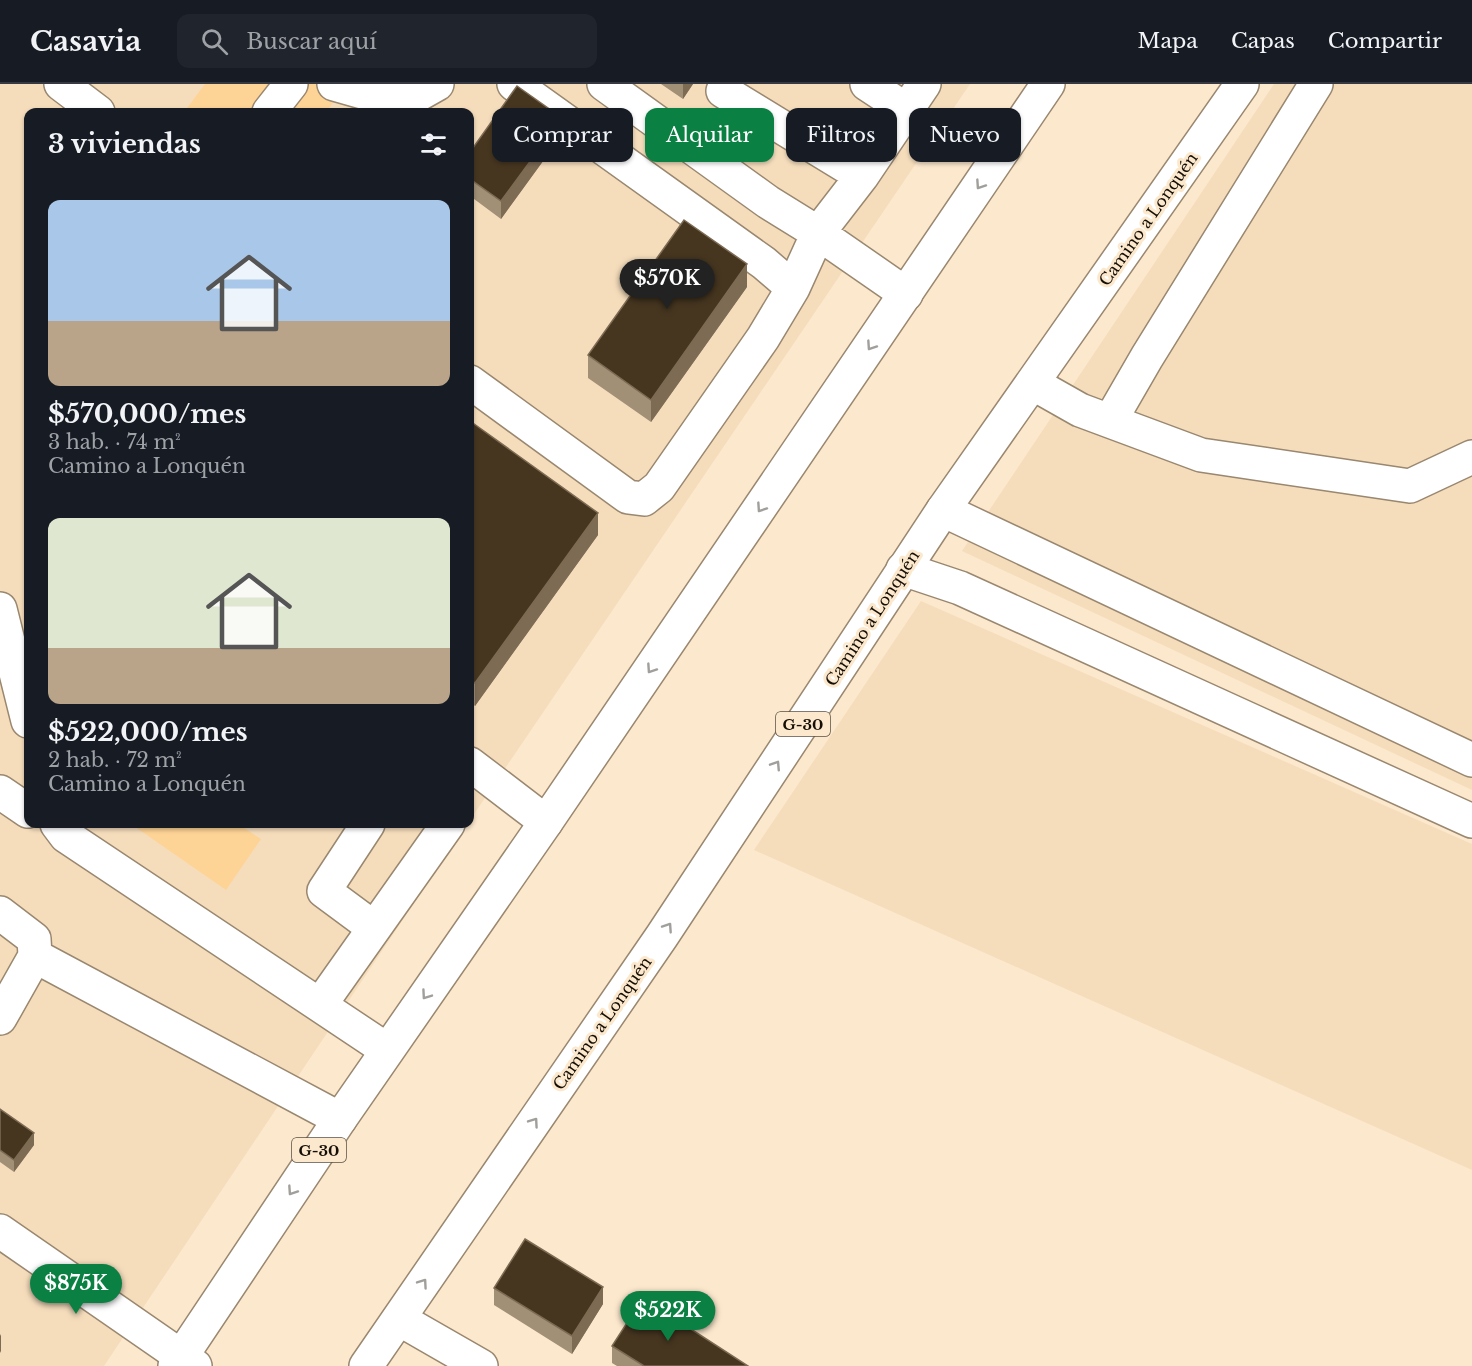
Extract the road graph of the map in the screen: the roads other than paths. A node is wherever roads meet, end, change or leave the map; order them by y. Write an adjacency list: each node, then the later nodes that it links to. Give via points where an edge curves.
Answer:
1 (291, 84): 12 (main road)
2 (334, 84): 3 (main road, via 407,101)
3 (437, 84)
4 (514, 84): 15 (main road)
5 (604, 84): 14 (main road, via 768,202)
6 (867, 84): 11 (main road)
7 (1048, 84): 16 (main road, G-30, one-way to 16)
8 (1242, 84): 17 (main road, Camino a Lonquén / G-30)
9 (1316, 84): 19 (main road)
10 (723, 91): 13 (main road)
11 (916, 98): 13 (main road)
12 (271, 108)
13 (862, 176): 14 (main road)
14 (818, 233): 15 (main road); 16 (main road)
15 (793, 288): 18 (main road, via 659,488 644,499 628,497)
16 (906, 294): 30 (main road, G-30, one-way to 30)
17 (1034, 384): 19 (main road, via 1080,411); 21 (main road, Camino a Lonquén / G-30)
18 (474, 385)
19 (1110, 421): 20 (main road, via 1201,455 1410,486)
20 (1472, 457)
21 (943, 510): 22 (main road, Camino a Lonquén / G-30); 25 (main road)
22 (903, 569): 29 (main road, via 960,588); 42 (main road, Camino a Lonquén / G-30, one-way to 22, via 662,936)
23 (0, 609): 24 (main road)
24 (24, 705)
25 (1472, 760)
26 (474, 767): 30 (main road)
27 (0, 792): 28 (main road)
28 (24, 808)
29 (1472, 821)
30 (546, 822): 39 (main road, G-30, one-way to 39)
31 (60, 828): 37 (main road, via 66,836)
32 (365, 828): 35 (main road, via 324,891)
33 (445, 828): 35 (main road)
34 (0, 913): 36 (main road, via 34,939)
35 (375, 928): 37 (main road)
36 (36, 956): 38 (main road); 40 (main road)
37 (320, 1005): 39 (main road)
38 (0, 1018)
39 (387, 1050): 40 (main road, G-30)
40 (340, 1119): 43 (main road, G-30, one-way to 43)
41 (0, 1230): 43 (main road)
42 (399, 1319): 44 (main road, Camino a Lonquén / G-30); 45 (main road)
43 (184, 1363)
44 (366, 1366)
45 (481, 1366)

